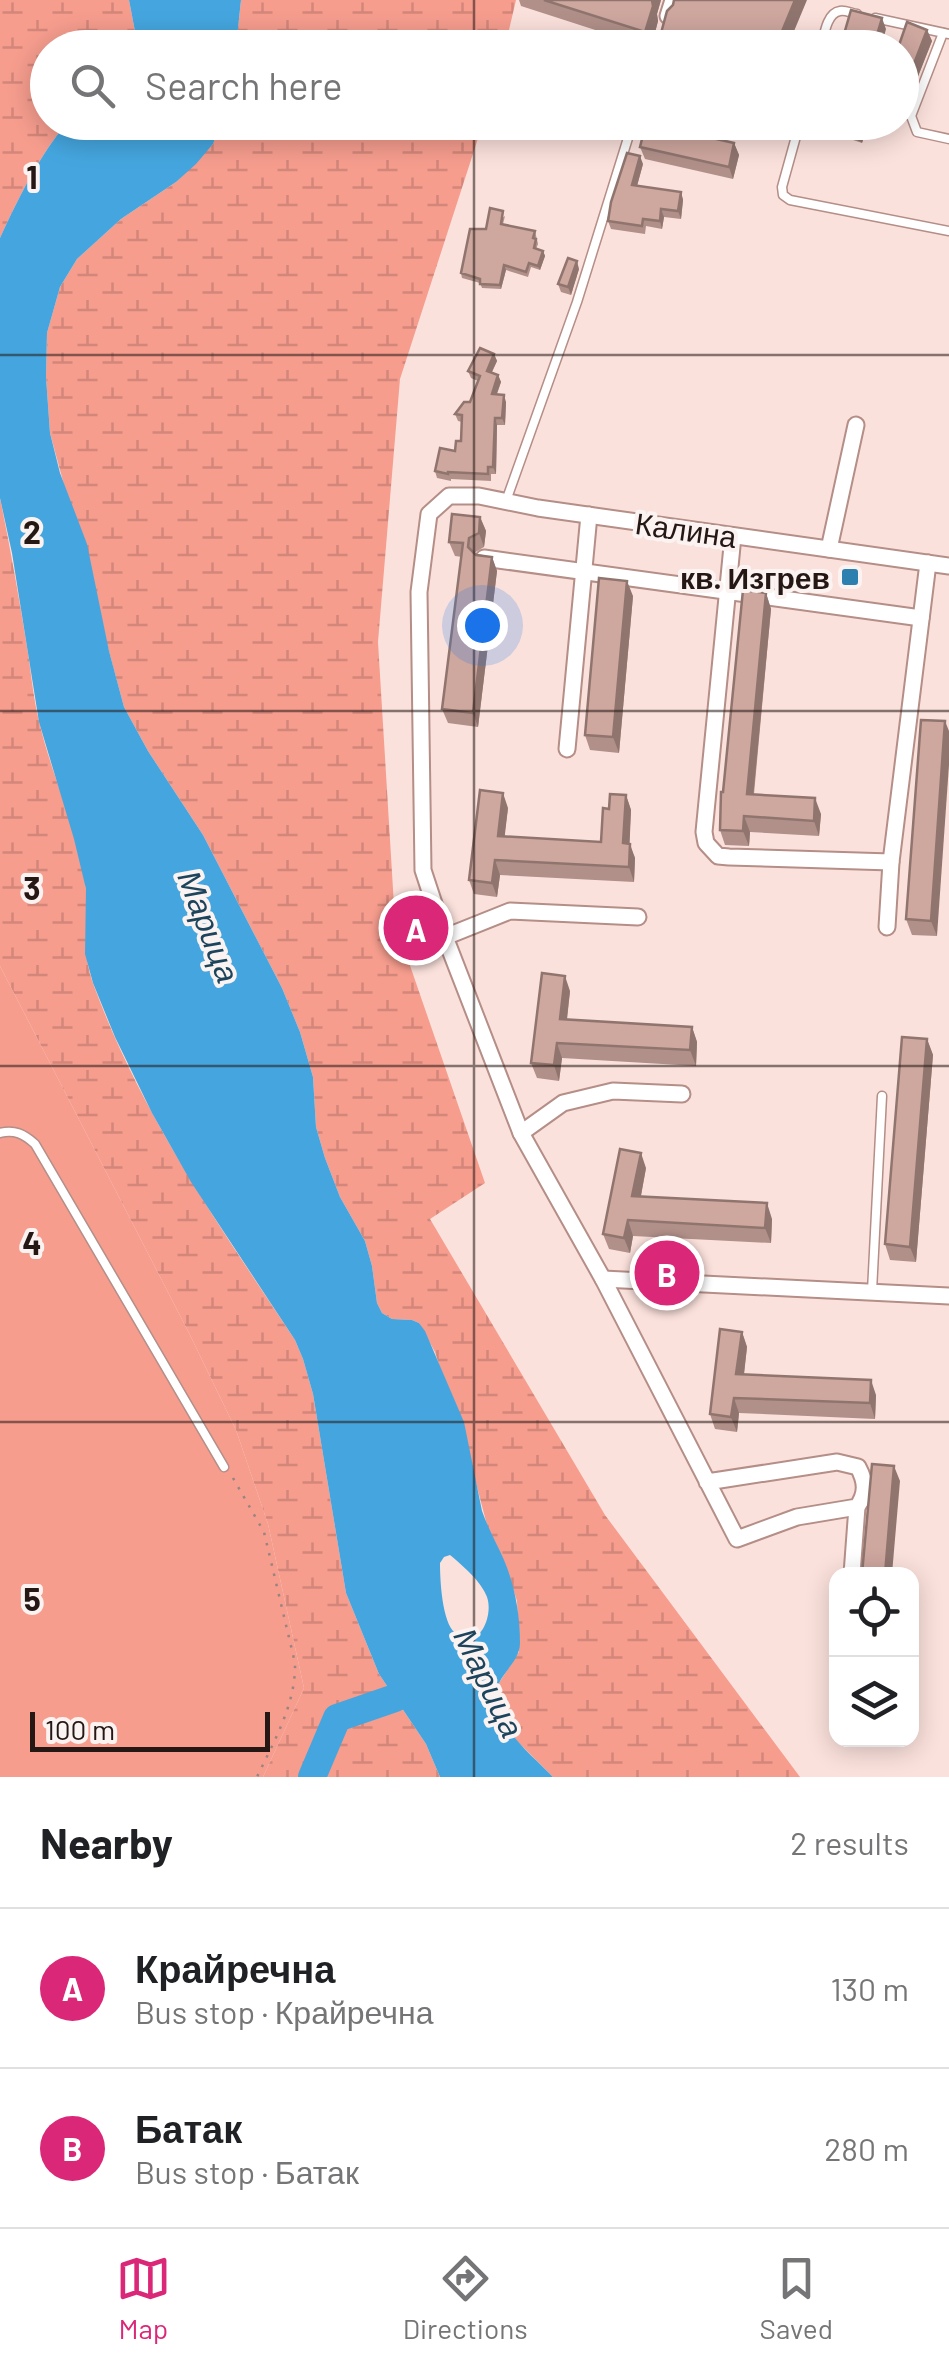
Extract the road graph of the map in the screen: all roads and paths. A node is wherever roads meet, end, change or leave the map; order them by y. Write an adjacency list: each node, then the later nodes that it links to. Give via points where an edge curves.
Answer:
1 (826, 30): 2 (lane, via 840,11)
2 (946, 34): 3 (lane)
3 (919, 88)
4 (919, 132): 5 (lane)
5 (949, 139)
6 (628, 140): 10 (lane)
7 (795, 140): 8 (lane, via 782,188 790,200)
8 (949, 232)
9 (856, 425): 13 (street)
10 (506, 501): 11 (street, Калина); 24 (street, Калина, via 449,496 430,514 418,592 423,870)
11 (590, 515): 12 (street, Калина); 17 (street)
12 (733, 536): 13 (street, Калина); 18 (street)
13 (829, 550): 15 (street, Калина)
14 (484, 558): 17 (street)
15 (928, 564): 16 (street, Калина); 19 (street)
16 (949, 566)
17 (584, 573): 18 (street); 20 (street)
18 (728, 592): 19 (street); 21 (street, via 706,843 718,856)
19 (921, 618): 21 (street)
20 (567, 749)
21 (890, 862): 23 (street)
22 (638, 917): 24 (street, via 510,912)
23 (887, 927)
24 (445, 937): 28 (street)
25 (682, 1094): 28 (street, via 613,1091 563,1103)
26 (882, 1096): 30 (lane)
27 (0, 1133): 32 (lane, via 25,1135 35,1144)
28 (521, 1133): 29 (street)
29 (602, 1280): 30 (street); 33 (street)
30 (872, 1292): 31 (street)
31 (949, 1296)
32 (224, 1467): 36 (path, via 264,1532 294,1663 286,1715)
33 (707, 1482): 34 (street, via 736,1538 798,1517); 34 (street, via 837,1462 858,1467 864,1478 865,1496)
34 (857, 1508): 35 (street)
35 (853, 1567)
36 (257, 1777)

